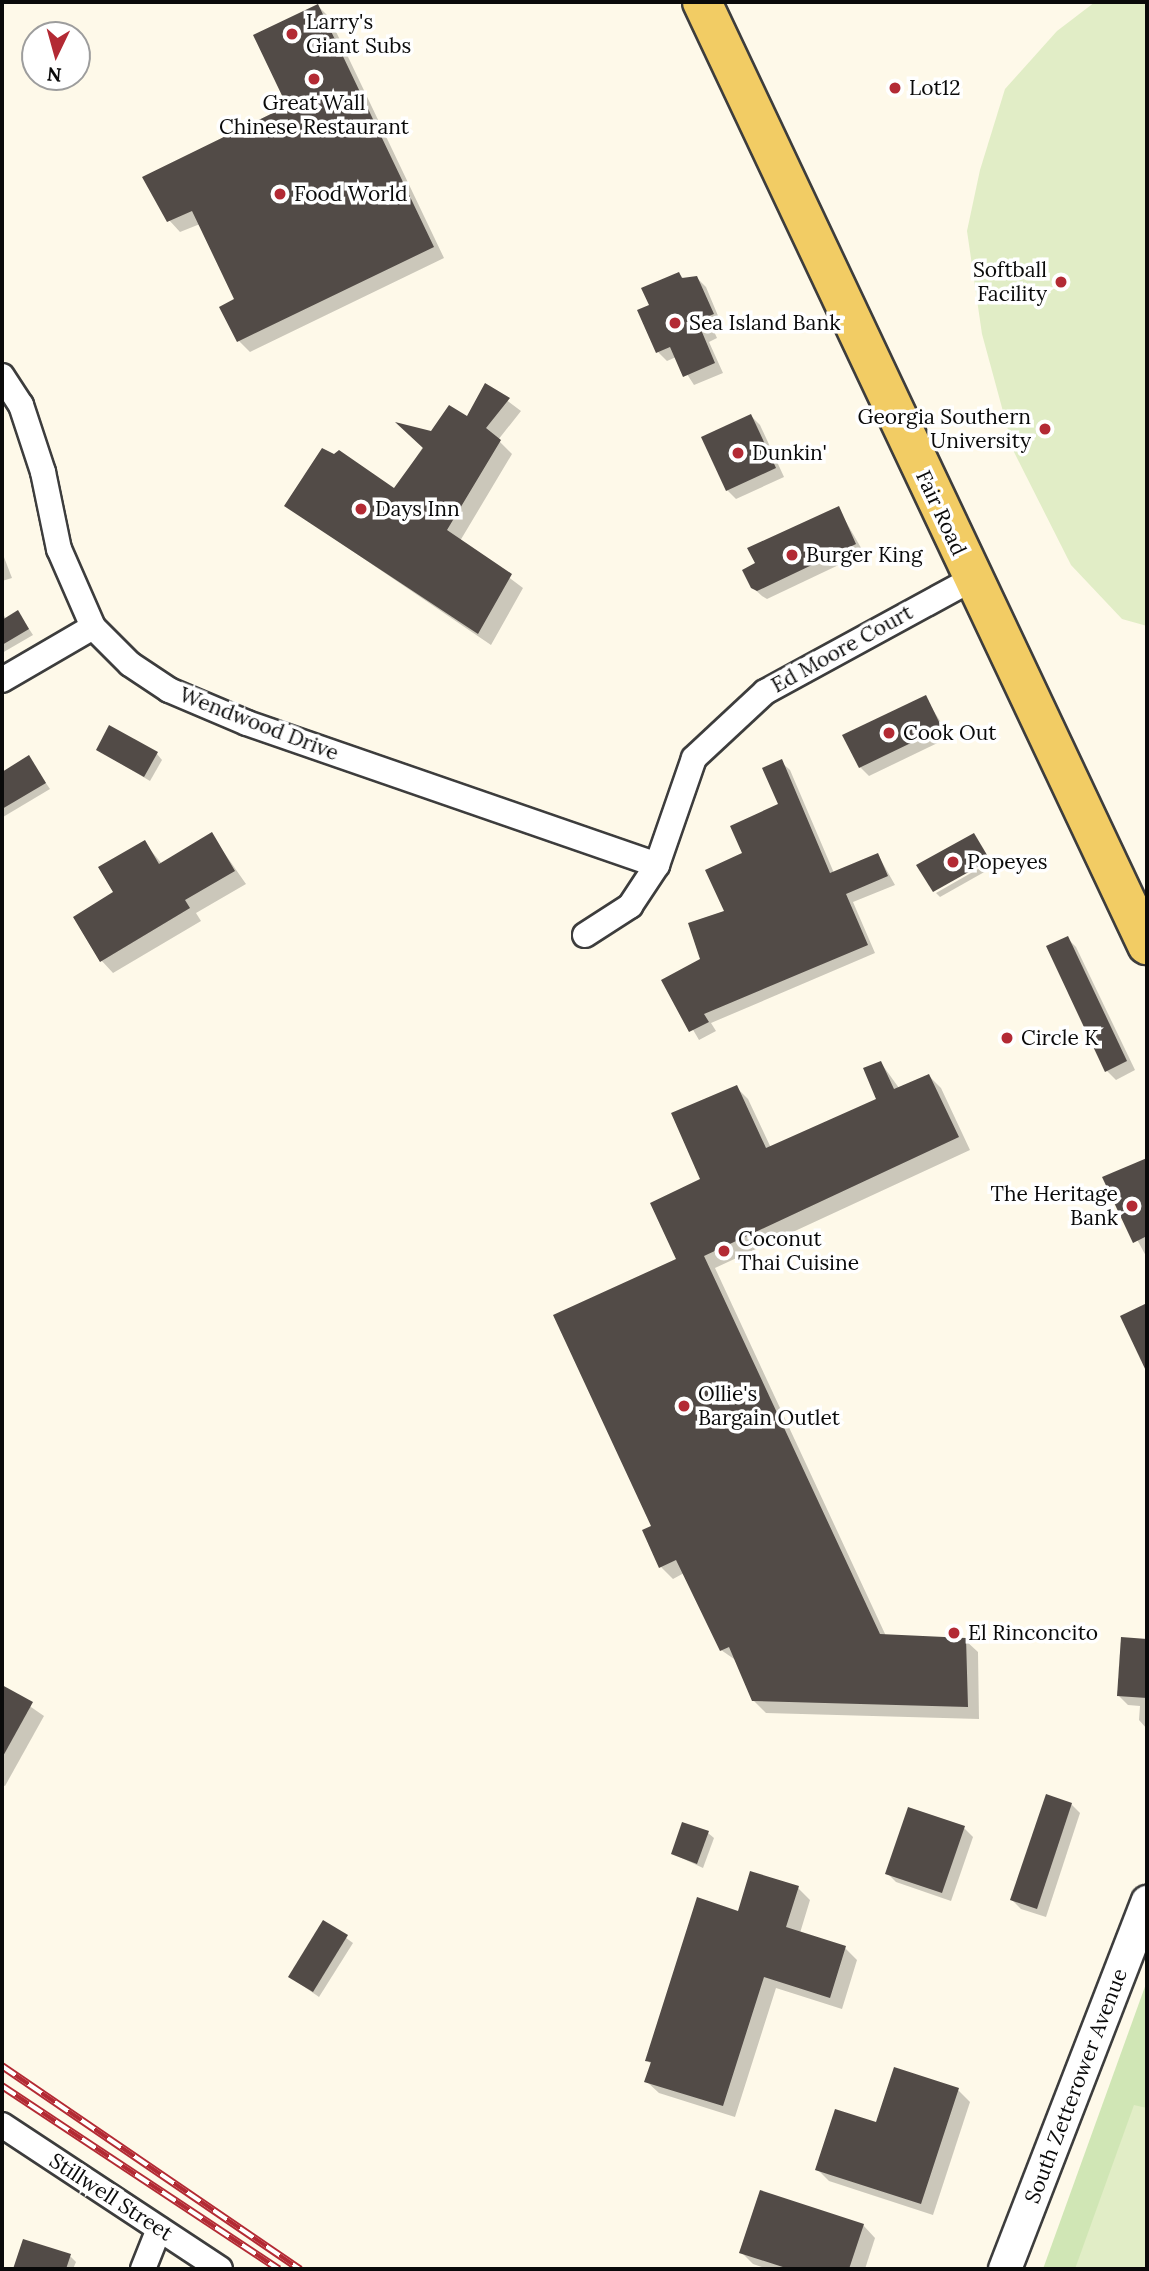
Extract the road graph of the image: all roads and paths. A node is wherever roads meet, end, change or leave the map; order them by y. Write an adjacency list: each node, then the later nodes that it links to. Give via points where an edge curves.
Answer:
1 (702, 2): 3 (main road, Fair Road)
2 (2, 376): 4 (street, Wendwood Drive, via 21,405 43,472 60,549)
3 (972, 579): 6 (street, Ed Moore Court, via 765,692 694,758); 8 (main road, Fair Road)
4 (93, 627): 5 (street); 6 (street, Wendwood Drive, via 130,664 195,701)
5 (2, 680)
6 (657, 865): 7 (street, Ed Moore Court, via 630,906)
7 (585, 935)
8 (1147, 946)
9 (1147, 1902): 15 (street, South Zetterower Avenue)
10 (2, 2125): 11 (street, Stillwell Street)
11 (159, 2229): 12 (street, Stillwell Street); 13 (street)
12 (196, 2262): 14 (street, Stillwell Street)
13 (143, 2269)
14 (220, 2269)
15 (1004, 2269)

